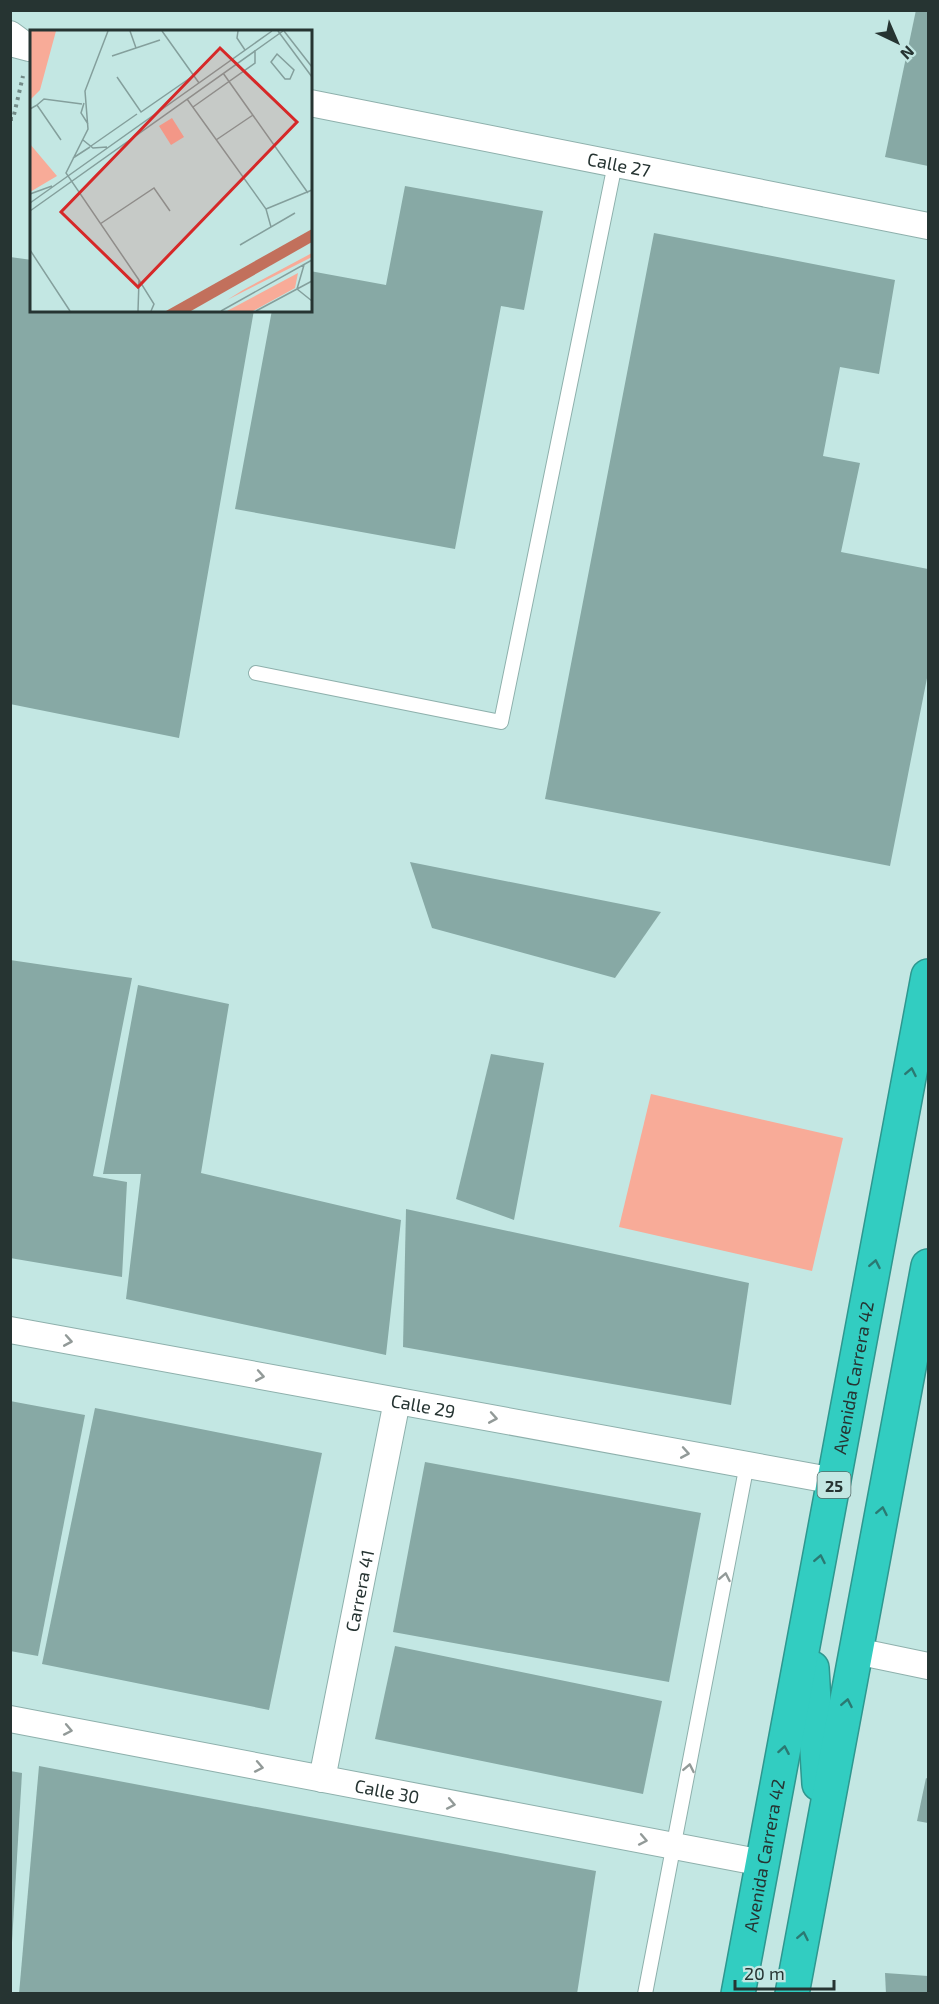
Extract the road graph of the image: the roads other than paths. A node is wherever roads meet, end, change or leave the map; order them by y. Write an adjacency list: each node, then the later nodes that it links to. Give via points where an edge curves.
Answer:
1 (312, 104): 2 (street, Calle 27)
2 (615, 164): 3 (street, Calle 27); 4 (lane, via 501,722)
3 (928, 226)
4 (256, 674)
5 (928, 976): 10 (highway, Avenida Carrera 42 / 25, one-way to 5)
6 (928, 1266): 12 (highway, one-way to 6)
7 (10, 1330): 8 (street, Calle 29, one-way to 8)
8 (397, 1401): 9 (street, Calle 29, one-way to 9); 15 (street, Carrera 41)
9 (747, 1464): 10 (street, Calle 29); 17 (lane, one-way to 9)
10 (835, 1481): 11 (highway, Avenida Carrera 42 / 25, one-way to 10)
11 (808, 1617): 16 (highway); 18 (highway, Avenida Carrera 42 / 25, one-way to 11)
12 (856, 1651): 13 (street); 16 (highway, one-way to 12)
13 (928, 1666)
14 (10, 1719): 15 (street, Calle 30, one-way to 15)
15 (322, 1779): 17 (street, Calle 30, one-way to 17)
16 (822, 1834): 21 (highway, one-way to 16)
17 (675, 1846): 18 (street, Calle 30); 19 (lane)
18 (763, 1863): 20 (highway, Avenida Carrera 42 / 25)
19 (645, 1994)
20 (738, 1994)
21 (792, 1994)

